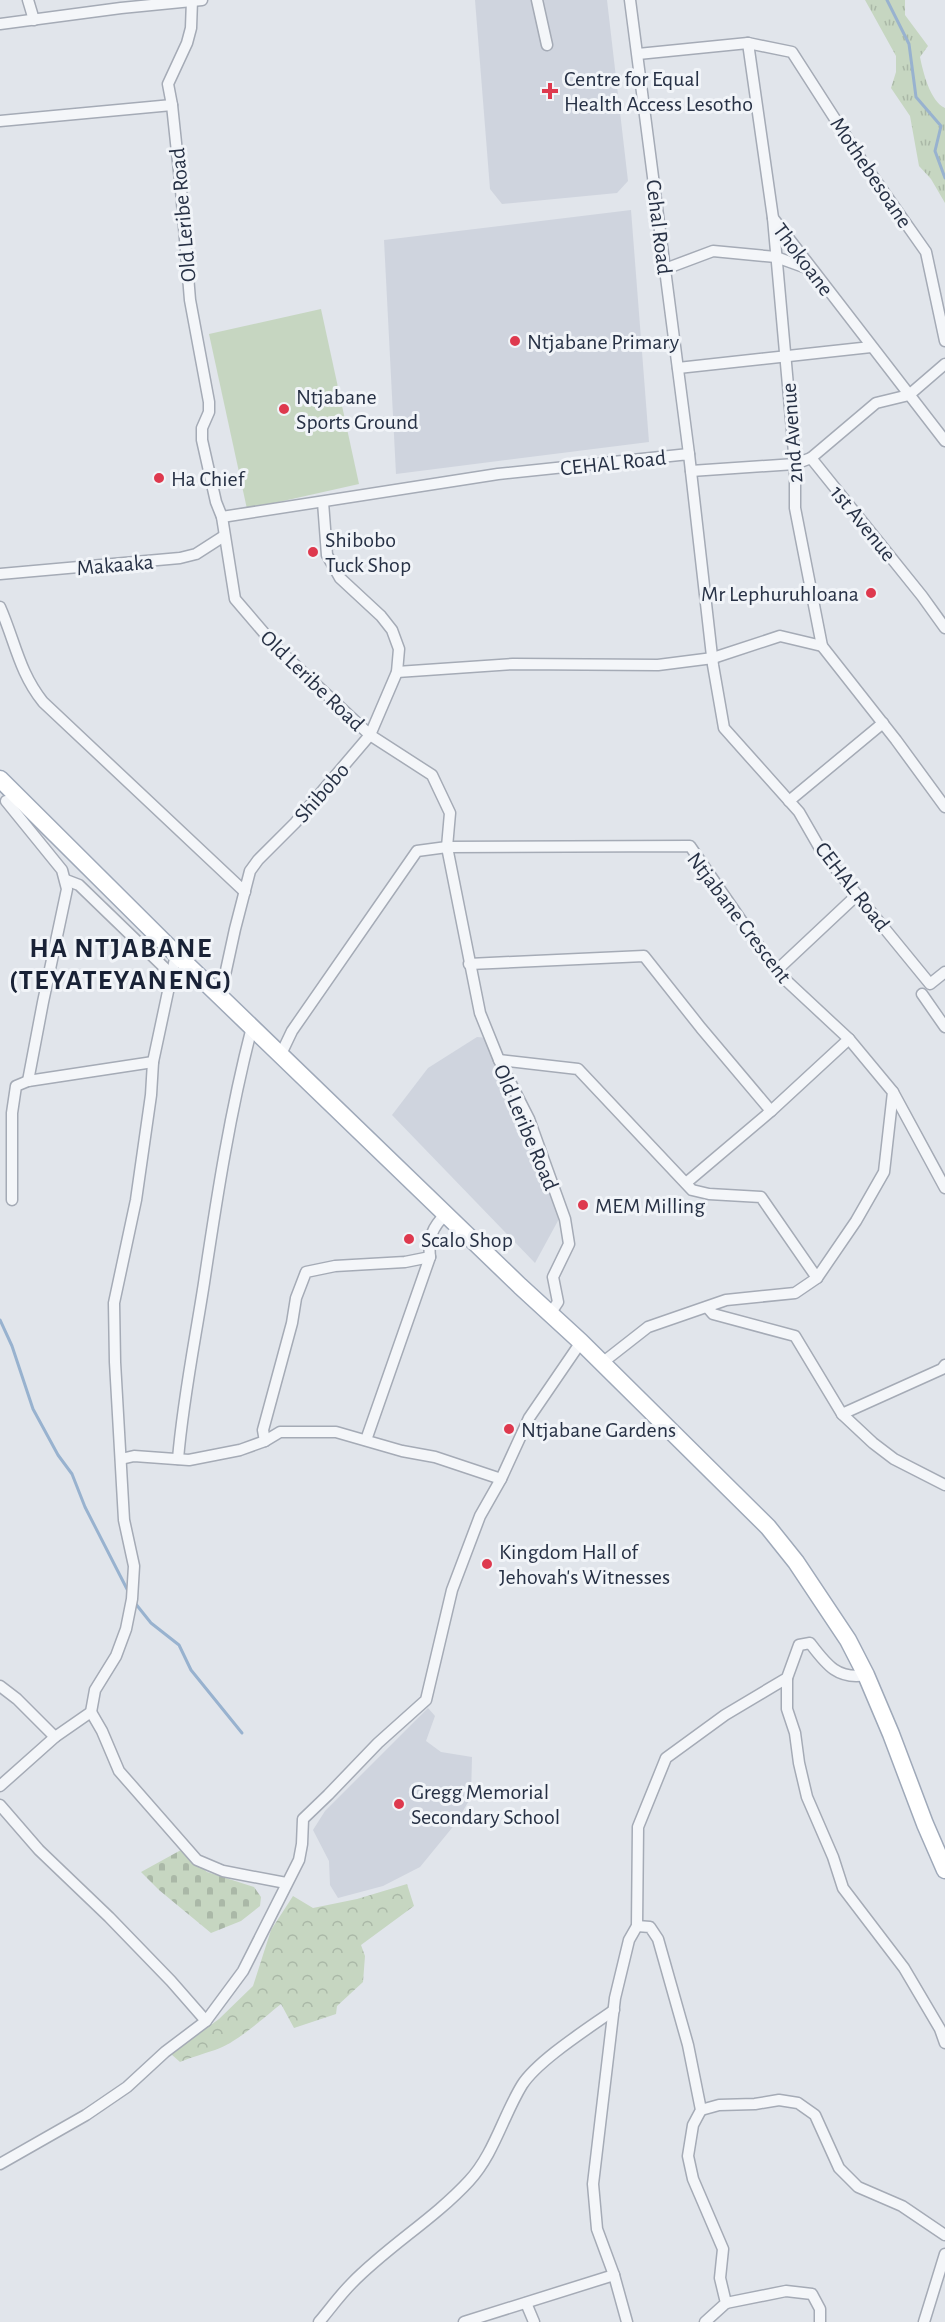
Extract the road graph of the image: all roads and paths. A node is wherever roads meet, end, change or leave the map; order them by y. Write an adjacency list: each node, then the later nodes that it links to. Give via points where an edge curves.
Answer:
1 (28, 0): 5 (street)
2 (195, 0): 5 (street); 10 (street, Old Leribe Road, via 187,43 168,84)
3 (537, 0): 8 (street)
4 (630, 0): 9 (street, Cehal Road)
5 (34, 20): 6 (street)
6 (0, 24)
7 (748, 43): 9 (street); 12 (street, Thokoane); 16 (street, Mothebesoane, via 792,52 926,252)
8 (547, 45)
9 (638, 54): 14 (street, Cehal Road)
10 (172, 105): 11 (street); 28 (street, Old Leribe Road, via 190,300 209,402 202,440)
11 (0, 121)
12 (773, 218): 13 (street, 2nd Avenue); 15 (street, Thokoane)
13 (776, 257): 14 (street, via 713,251); 15 (street); 18 (street, 2nd Avenue)
14 (665, 269): 20 (street, Cehal Road)
15 (812, 270): 17 (street, Thokoane)
16 (945, 341)
17 (872, 347): 18 (street); 21 (street, Thokoane)
18 (786, 356): 20 (street); 25 (street, 2nd Avenue)
19 (945, 364): 21 (street)
20 (678, 368): 23 (street, Cehal Road)
21 (909, 395): 22 (street, Thokoane); 24 (street, via 876,403)
22 (945, 441)
23 (689, 454): 26 (street, CEHAL Road); 27 (street, CEHAL Road, via 498,474)
24 (811, 458): 25 (street); 32 (street, 1st Avenue)
25 (795, 464): 26 (street); 33 (street, 2nd Avenue, via 795,508)
26 (691, 471): 34 (street, CEHAL Road)
27 (323, 502): 28 (street, CEHAL Road); 35 (street, Shibobo, via 327,555 340,578 392,630 399,649)
28 (222, 517): 29 (street, Old Leribe Road)
29 (224, 536): 30 (street, Makaaka, via 196,554 180,558); 37 (street, Old Leribe Road, via 235,599 277,648)
30 (0, 574)
31 (0, 607): 44 (street, via 21,668 43,702)
32 (945, 628)
33 (822, 646): 34 (street, via 780,636); 36 (street, 2nd Avenue)
34 (712, 658): 35 (street, via 658,665 513,664); 40 (street, CEHAL Road, via 724,728)
35 (397, 672): 37 (street, Shibobo)
36 (883, 723): 40 (street); 41 (street, 2nd Avenue)
37 (370, 735): 42 (street, Old Leribe Road, via 432,775 450,813); 44 (street, Shibobo, via 258,860 250,871)
38 (0, 779): 39 (main road)
39 (8, 801): 43 (street); 46 (main road)
40 (789, 801): 45 (street, CEHAL Road, via 822,852)
41 (945, 807)
42 (447, 848): 47 (street, Old Leribe Road); 48 (street, Ntjabane Crescent, via 690,846); 56 (street, Ntjabane Crescent, via 417,851 292,1031)
43 (66, 880): 50 (street, via 79,885); 59 (street, via 66,901)
44 (245, 892): 51 (street, Shibobo, via 225,975)
45 (857, 895): 48 (street); 49 (street, CEHAL Road, via 930,984)
46 (176, 954): 50 (street); 51 (main road)
47 (469, 964): 57 (street, Old Leribe Road, via 480,1013); 61 (street, via 644,956)
48 (776, 971): 55 (street, Ntjabane Crescent)
49 (945, 972)
50 (171, 974): 58 (street)
51 (215, 991): 53 (main road)
52 (922, 993): 54 (street)
53 (252, 1027): 56 (main road); 77 (street, via 222,1160)
54 (945, 1027)
55 (849, 1038): 60 (street, Ntjabane Crescent); 61 (street)
56 (281, 1054): 65 (main road)
57 (499, 1060): 62 (street, via 578,1069); 69 (street, Old Leribe Road, via 529,1119 565,1219 569,1244 553,1277 558,1302)
58 (153, 1062): 59 (street); 76 (street, via 136,1200 114,1303)
59 (28, 1081): 64 (street, via 16,1086 12,1113)
60 (893, 1092): 63 (street, Ntjabane Crescent); 67 (street, via 884,1172)
61 (771, 1111): 62 (street)
62 (686, 1184): 67 (street, via 692,1190 709,1194 761,1197)
63 (945, 1188)
64 (12, 1200)
65 (446, 1214): 66 (street, via 429,1240); 69 (main road)
66 (430, 1257): 74 (street); 75 (street, via 306,1272 263,1430)
67 (817, 1278): 68 (street, via 795,1293 726,1300)
68 (707, 1306): 71 (street, via 648,1328); 73 (street, via 713,1314 795,1336)
69 (550, 1314): 70 (main road)
70 (581, 1342): 71 (main road); 78 (street, via 529,1418)
71 (602, 1363): 80 (main road, via 768,1527 818,1594)
72 (945, 1365): 73 (street)
73 (843, 1414): 79 (street, via 894,1459)
74 (366, 1440): 75 (street, via 336,1432 280,1432); 78 (street)
75 (265, 1441): 77 (street, via 210,1458)
76 (121, 1459): 77 (street); 83 (street, via 124,1520 134,1566 132,1599 126,1629 116,1656 95,1690)
77 (178, 1459)
78 (501, 1479): 88 (street, via 480,1516 452,1590 426,1700 303,1818 299,1860)
79 (945, 1485)
80 (866, 1675): 81 (street, via 852,1678 837,1672 810,1643 799,1645); 87 (main road)
81 (787, 1678): 89 (street, via 725,1715 666,1758 639,1827); 92 (street, via 787,1709 807,1797 843,1888 904,1968)
82 (0, 1686): 84 (street)
83 (91, 1712): 84 (street); 88 (street, via 119,1770 196,1860 223,1871)
84 (55, 1737): 85 (street)
85 (0, 1786)
86 (0, 1806): 91 (street)
87 (945, 1870)
88 (286, 1882): 91 (street, via 243,1971)
89 (637, 1926): 90 (street, via 629,1941); 93 (street, via 650,1928 658,1939 688,2045)
90 (614, 2010): 97 (street, via 593,2184 597,2229); 100 (street, via 555,2053 524,2083 493,2146 470,2180 352,2283)
91 (206, 2021): 94 (street, via 127,2087)
92 (945, 2043)
93 (700, 2110): 95 (street, via 780,2100 798,2103 815,2115 839,2168 858,2187 902,2206); 98 (street, via 688,2156 698,2195 723,2249 720,2278)
94 (0, 2164)
95 (945, 2235)
96 (945, 2254): 106 (street)
97 (614, 2275): 99 (street); 103 (street)
98 (726, 2303): 104 (street); 105 (street, via 786,2290 812,2294)
99 (526, 2304): 101 (street); 102 (street)
100 (319, 2322)
101 (464, 2322)
102 (534, 2322)
103 (627, 2322)
104 (705, 2322)
105 (820, 2322)
106 (924, 2322)

